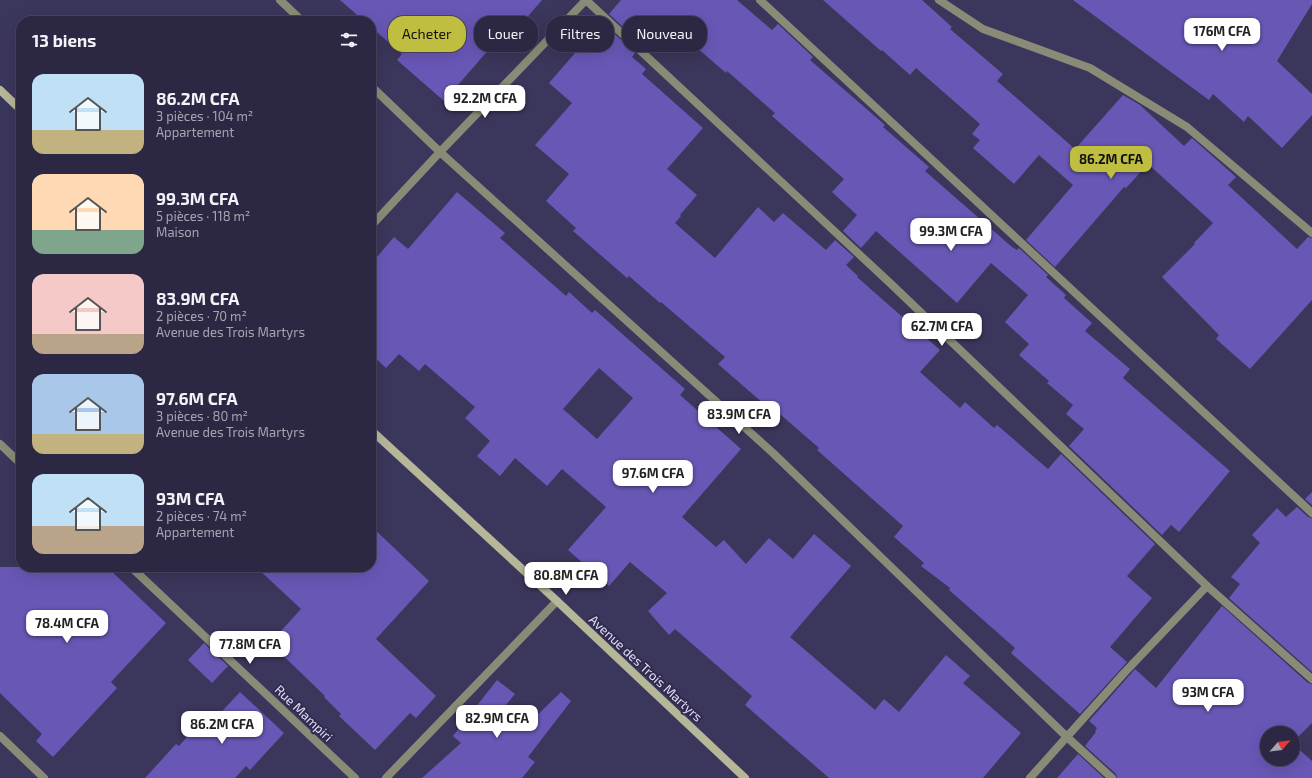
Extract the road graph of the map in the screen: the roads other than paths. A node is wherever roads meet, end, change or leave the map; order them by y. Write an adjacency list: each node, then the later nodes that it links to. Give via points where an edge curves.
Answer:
1 (280, 0): 5 (street)
2 (586, 0): 9 (street); 17 (street, via 890,283)
3 (760, 0): 15 (street)
4 (939, 0): 11 (street, via 983,29 1090,68 1187,127)
5 (297, 16)
6 (0, 90): 8 (main road)
7 (376, 91): 9 (street)
8 (16, 105)
9 (440, 152): 10 (street); 21 (street, via 774,453)
10 (376, 221)
11 (1312, 233)
12 (376, 435): 18 (main road, Avenue des Trois Martyrs)
13 (0, 444): 14 (street)
14 (16, 459)
15 (1312, 513)
16 (137, 572): 23 (street, Rue Mampiri)
17 (1207, 586): 19 (street); 21 (street)
18 (557, 601): 24 (street); 25 (main road, Avenue des Trois Martyrs)
19 (1312, 679)
20 (0, 736): 22 (street)
21 (1067, 737): 26 (street); 27 (street)
22 (44, 778)
23 (355, 778)
24 (386, 778)
25 (745, 778)
26 (1030, 778)
27 (1112, 778)

